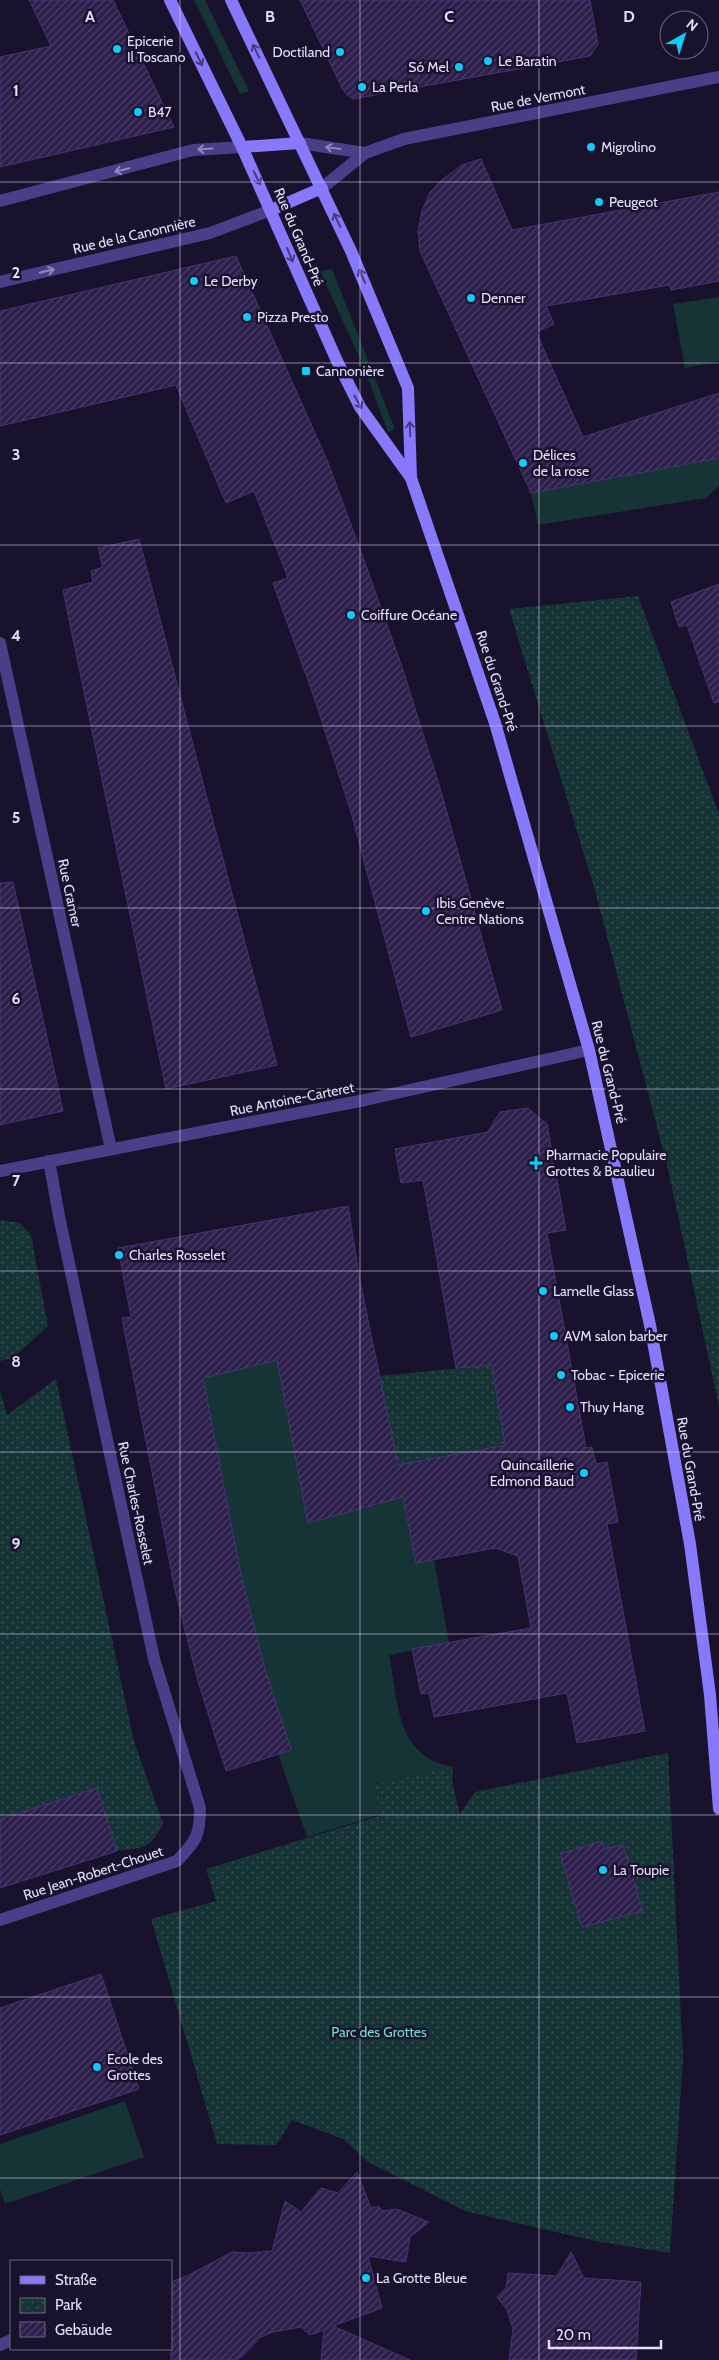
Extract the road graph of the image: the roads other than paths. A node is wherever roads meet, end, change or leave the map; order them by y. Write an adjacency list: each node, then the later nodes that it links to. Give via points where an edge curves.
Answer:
1 (170, 0): 5 (main road, Rue du Grand-Pré, one-way to 5)
2 (231, 0): 4 (main road, Rue du Grand-Pré, one-way to 2)
3 (719, 77): 6 (street, Rue de Vermont, via 404,139)
4 (300, 143): 5 (main road); 6 (street, Rue de Vermont, one-way to 4); 7 (main road, Rue du Grand-Pré)
5 (242, 147): 8 (street, one-way to 8, via 193,150); 9 (main road, Rue du Grand-Pré, one-way to 9)
6 (365, 153): 7 (street, Rue de Vermont)
7 (322, 188): 9 (main road); 11 (main road, Rue du Grand-Pré, one-way to 7, via 408,388 379,314)
8 (0, 201)
9 (271, 210): 10 (street, Rue de la Canonnière, one-way to 9, via 210,233); 11 (main road, Rue du Grand-Pré, one-way to 11, via 360,407)
10 (0, 282)
11 (411, 478): 13 (main road, Rue du Grand-Pré, via 495,723)
12 (0, 644): 14 (street, Rue Cramer)
13 (589, 1050): 14 (street, Rue Antoine-Carteret, via 365,1100); 17 (main road, Rue du Grand-Pré, via 650,1325 690,1544 710,1695)
14 (111, 1149): 15 (street, Rue Antoine-Carteret)
15 (49, 1161): 16 (street, Rue Antoine-Carteret); 18 (street, Rue Charles-Rosselet, via 154,1659 200,1808 200,1830)
16 (0, 1171)
17 (719, 1809)
18 (190, 1847): 19 (street, Rue Jean-Robert-Chouet, via 177,1861)
19 (0, 1920)

